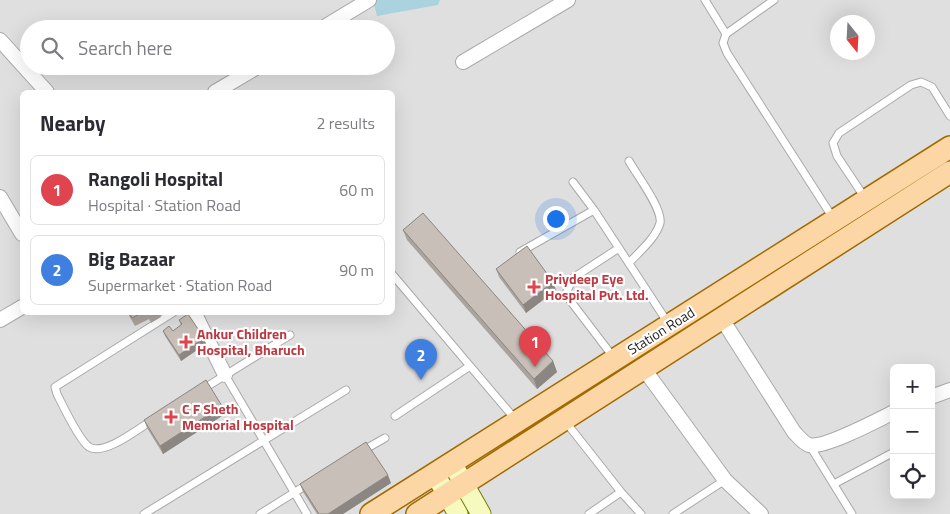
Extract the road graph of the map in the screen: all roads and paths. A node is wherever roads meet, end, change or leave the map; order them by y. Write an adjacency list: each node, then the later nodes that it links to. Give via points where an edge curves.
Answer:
1 (369, 0): 5 (street)
2 (568, 0): 9 (street)
3 (705, 0): 6 (lane)
4 (774, 0): 6 (lane)
5 (336, 20)
6 (726, 34): 22 (lane, via 727,52)
7 (0, 40): 8 (street)
8 (20, 62)
9 (463, 62)
10 (32, 75): 12 (street)
11 (244, 75): 13 (street)
12 (45, 90)
13 (218, 90)
14 (950, 116): 20 (lane, via 932,87 921,82 911,84 838,133 833,143 837,156)
15 (950, 147): 20 (main road, Station Road)
16 (629, 161): 26 (lane, via 659,211 660,222 655,234)
17 (950, 172): 31 (main road, Station Road)
18 (573, 182): 21 (lane)
19 (0, 197): 23 (street)
20 (866, 200): 22 (main road, Station Road)
21 (594, 210): 24 (lane); 25 (lane)
22 (835, 220): 33 (main road, Station Road)
23 (20, 231)
24 (618, 248): 26 (lane); 35 (lane, via 573,278 566,291)
25 (517, 254)
26 (629, 263): 33 (lane)
27 (395, 278): 36 (lane)
28 (20, 309): 32 (street)
29 (169, 315): 44 (lane, via 55,387 82,439 90,447 110,446)
30 (195, 315): 38 (street)
31 (722, 319): 37 (main road, Station Road); 50 (street, via 794,432)
32 (0, 320)
33 (670, 325): 35 (main road, Station Road)
34 (290, 335): 38 (lane)
35 (615, 360): 47 (main road, Station Road)
36 (470, 366): 45 (lane); 47 (lane)
37 (644, 369): 46 (main road, Station Road); 54 (street)
38 (225, 375): 42 (lane); 49 (lane)
39 (346, 390): 49 (lane)
40 (950, 390): 41 (street)
41 (935, 395)
42 (192, 396)
43 (890, 414): 50 (street, via 838,438)
44 (159, 416)
45 (395, 416)
46 (565, 420): 57 (main road, Station Road); 59 (lane)
47 (518, 422): 53 (main road, Station Road)
48 (385, 438): 52 (lane)
49 (264, 440): 58 (lane); 60 (lane)
50 (809, 445): 56 (lane)
51 (890, 454): 56 (lane)
52 (352, 458)
53 (444, 469): 57 (main road); 63 (main road, Station Road)
54 (725, 480): 69 (lane); 70 (street)
55 (311, 482): 58 (lane)
56 (834, 484): 71 (lane)
57 (456, 490): 64 (main road, Station Road); 65 (main road); 66 (main road)
58 (294, 492): 61 (lane); 62 (lane)
59 (621, 492): 67 (lane); 68 (lane)
60 (144, 514)
61 (260, 514)
62 (307, 514)
63 (371, 514)
64 (417, 514)
65 (458, 514)
66 (481, 514)
67 (589, 514)
68 (641, 514)
69 (673, 514)
70 (761, 514)
71 (852, 514)

